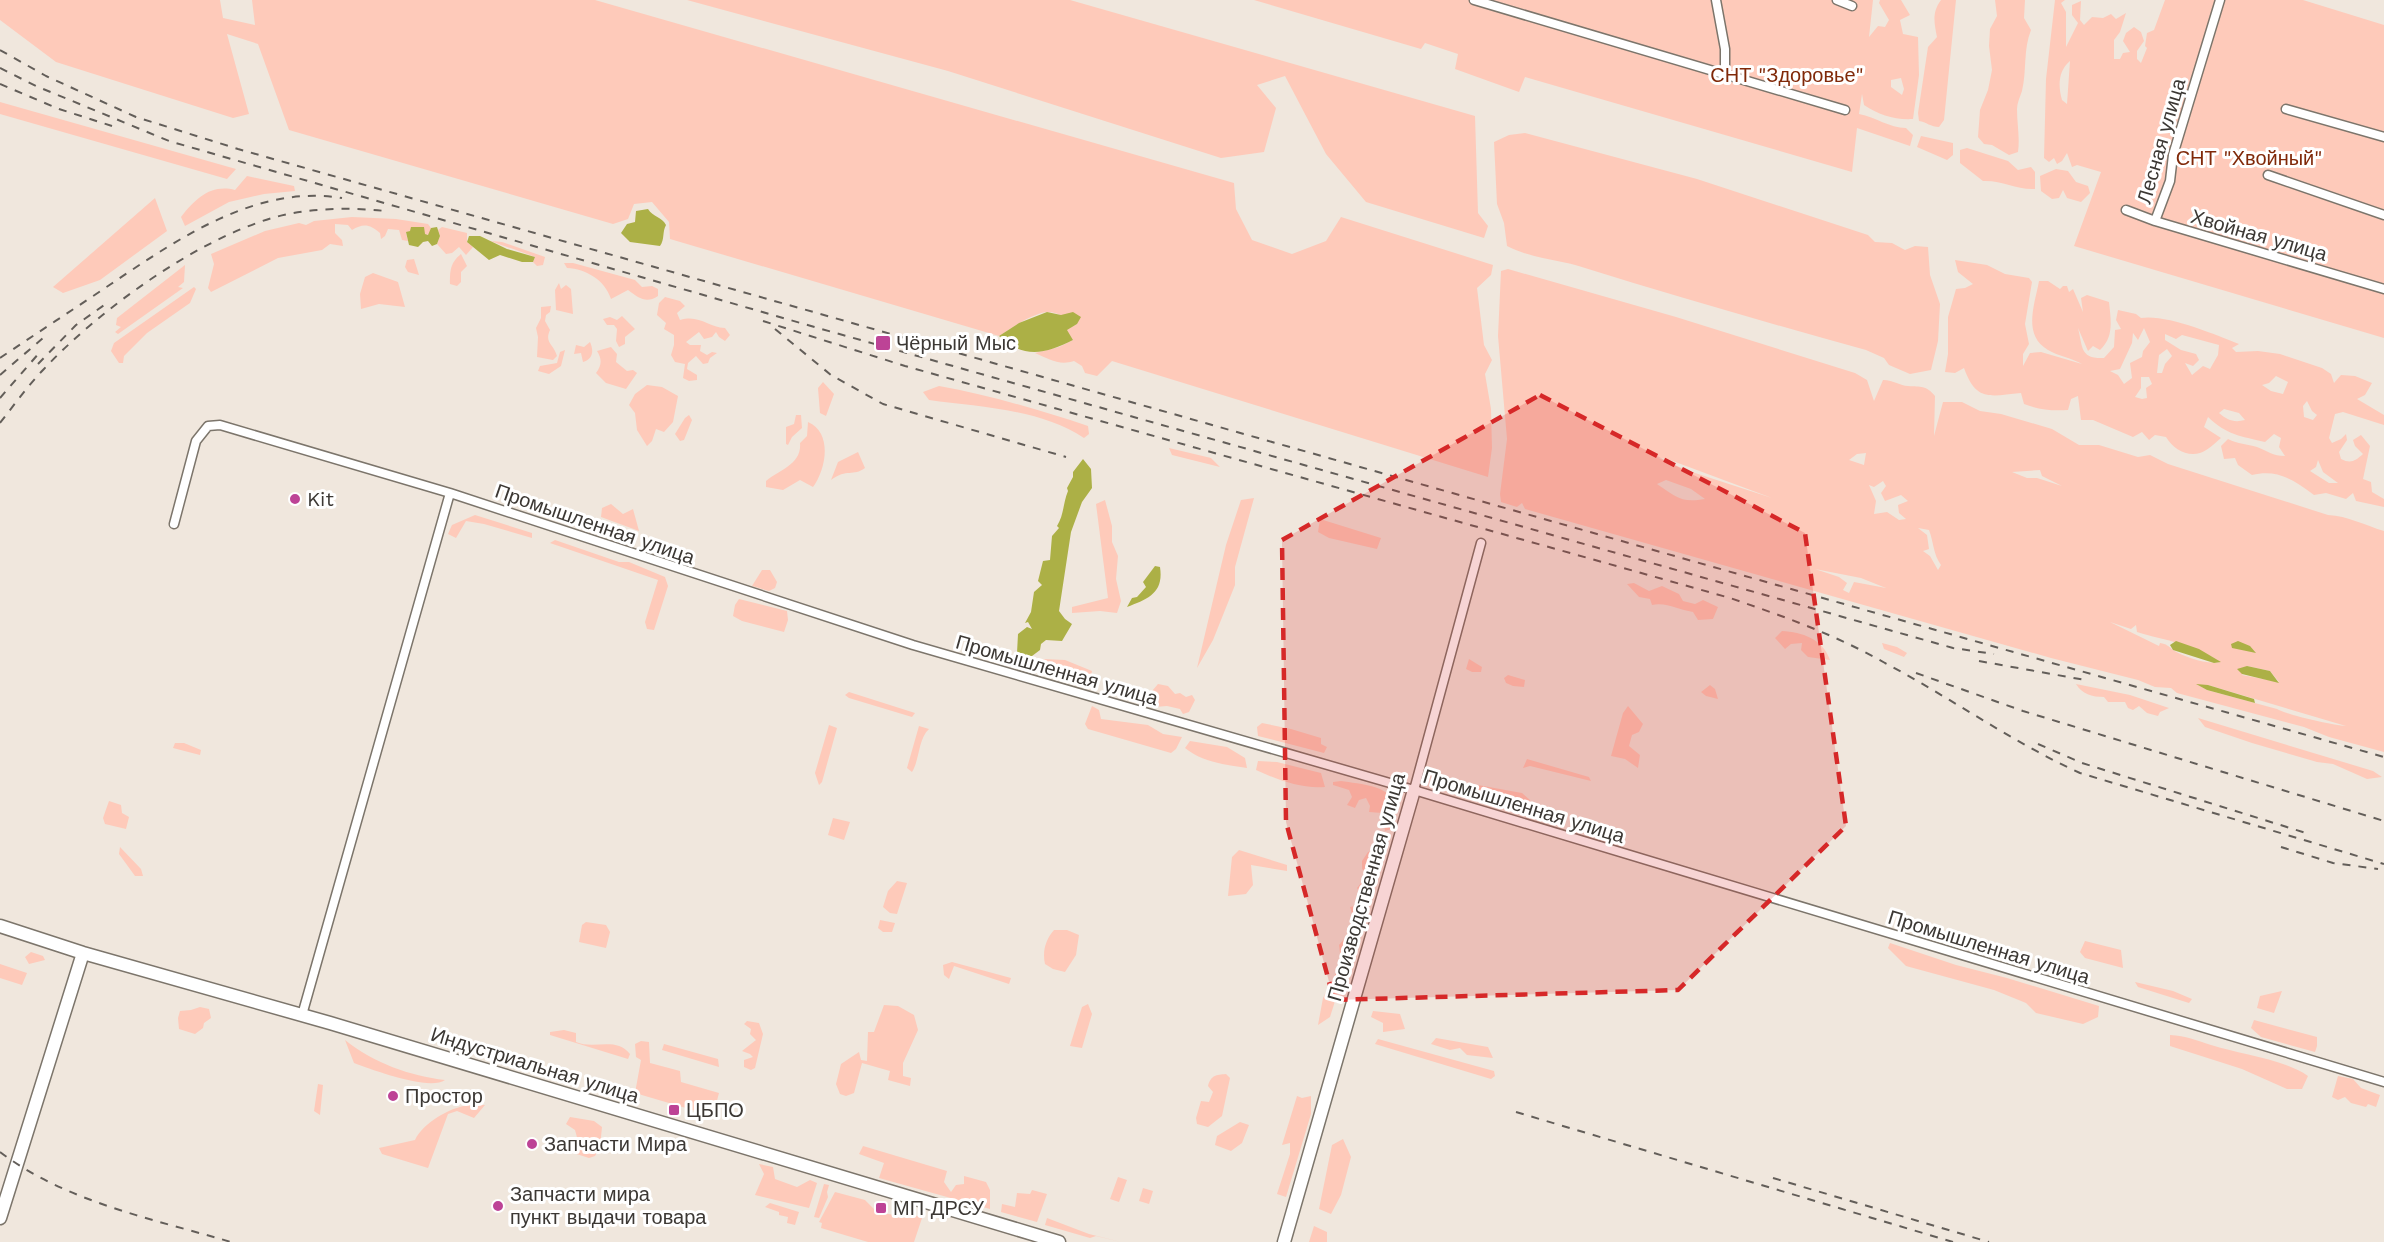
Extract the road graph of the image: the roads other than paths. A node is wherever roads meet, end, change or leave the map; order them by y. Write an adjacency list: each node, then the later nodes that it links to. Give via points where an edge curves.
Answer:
1 (1474, 0): 6 (street)
2 (1716, 0): 6 (street, via 1725,49)
3 (1837, 0): 5 (street)
4 (2220, 0): 13 (street, Лесная улица, via 2173,154 2170,181)
5 (1852, 6)
6 (1725, 76): 8 (street)
7 (2286, 109): 9 (street)
8 (1845, 110)
9 (2384, 137)
10 (2268, 175): 12 (street)
11 (2126, 210): 13 (street, Хвойная улица)
12 (2384, 214)
13 (2155, 221): 14 (street, Хвойная улица)
14 (2384, 289)
15 (450, 493): 16 (street, Промышленная улица, via 220,425 208,426 196,441); 18 (street, Промышленная улица, via 913,645); 21 (street)
16 (174, 524)
17 (1481, 543): 18 (street, Производственная улица)
18 (1414, 790): 22 (street, Промышленная улица); 25 (main road, Производственная улица)
19 (0, 926): 20 (main road, Индустриальная улица)
20 (83, 953): 21 (main road, Индустриальная улица); 23 (main road)
21 (302, 1015): 24 (main road, Индустриальная улица)
22 (2384, 1083)
23 (0, 1218)
24 (1059, 1242)
25 (1284, 1242)

